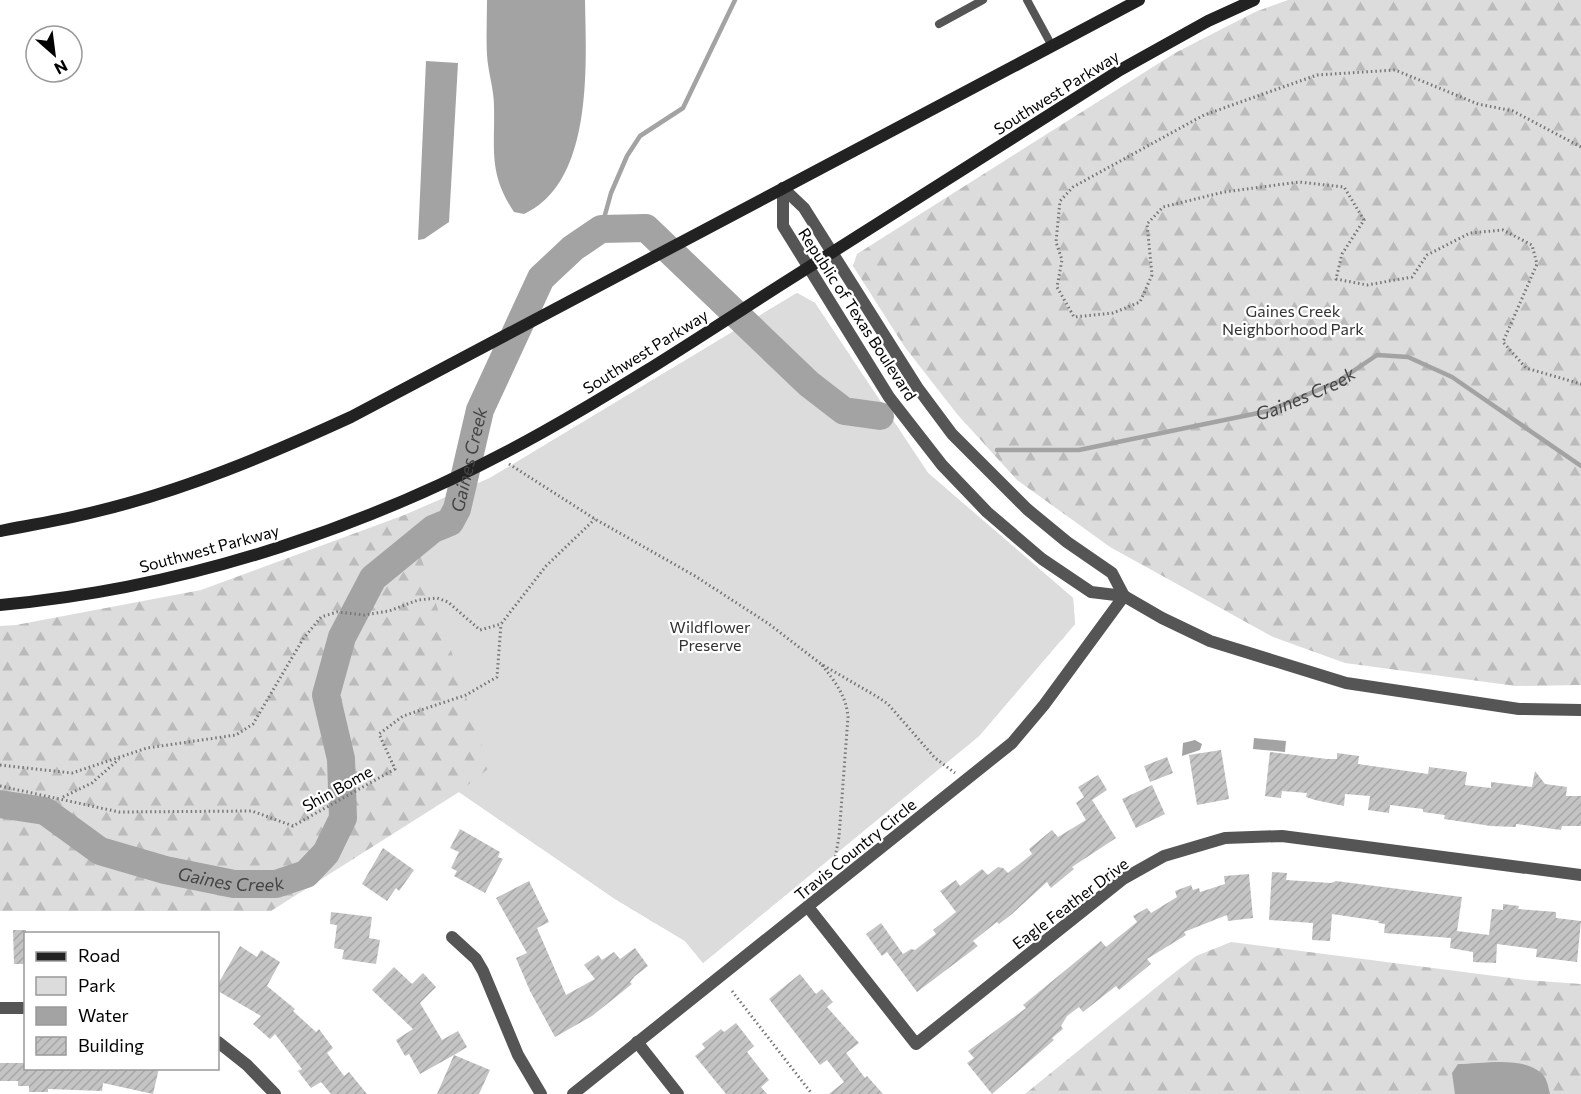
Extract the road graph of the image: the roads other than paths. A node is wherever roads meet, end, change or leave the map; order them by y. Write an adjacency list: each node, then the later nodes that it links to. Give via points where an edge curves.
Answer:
1 (983, 0): 5 (lane)
2 (1027, 0): 6 (lane)
3 (1139, 0): 6 (main road)
4 (1254, 0): 8 (main road, Southwest Parkway, via 1120,70)
5 (939, 24)
6 (1052, 46): 7 (main road)
7 (783, 188): 8 (street, Republic of Texas Boulevard, via 804,208); 9 (street, Republic of Texas Boulevard, via 783,226); 10 (main road, via 351,417 271,453 95,512)
8 (833, 253): 9 (main road, Southwest Parkway); 11 (street, Republic of Texas Boulevard, via 917,387 952,434 1027,509 1112,573)
9 (808, 268): 11 (street, Republic of Texas Boulevard, via 890,397 942,465 987,512 1042,559 1091,592); 12 (main road, Southwest Parkway, via 589,406 497,457 409,497 308,538 228,562 55,600)
10 (0, 531)
11 (1124, 596): 13 (street, Republic of Texas Boulevard, via 1210,641 1346,683 1519,709); 15 (street, Travis Country Circle, via 1019,735)
12 (0, 606)
13 (1581, 710)
14 (1581, 875): 15 (street, Eagle Feather Drive, via 1282,836 1225,838 1164,856 1123,879 916,1044)
15 (808, 907): 19 (street, Travis Country Circle)
16 (452, 937): 22 (street, via 483,971 519,1055)
17 (0, 1008): 18 (street)
18 (24, 1008)
19 (637, 1042): 23 (street, Travis Country Circle); 24 (street)
20 (219, 1043): 21 (street)
21 (275, 1094)
22 (541, 1094)
23 (573, 1094)
24 (678, 1094)

